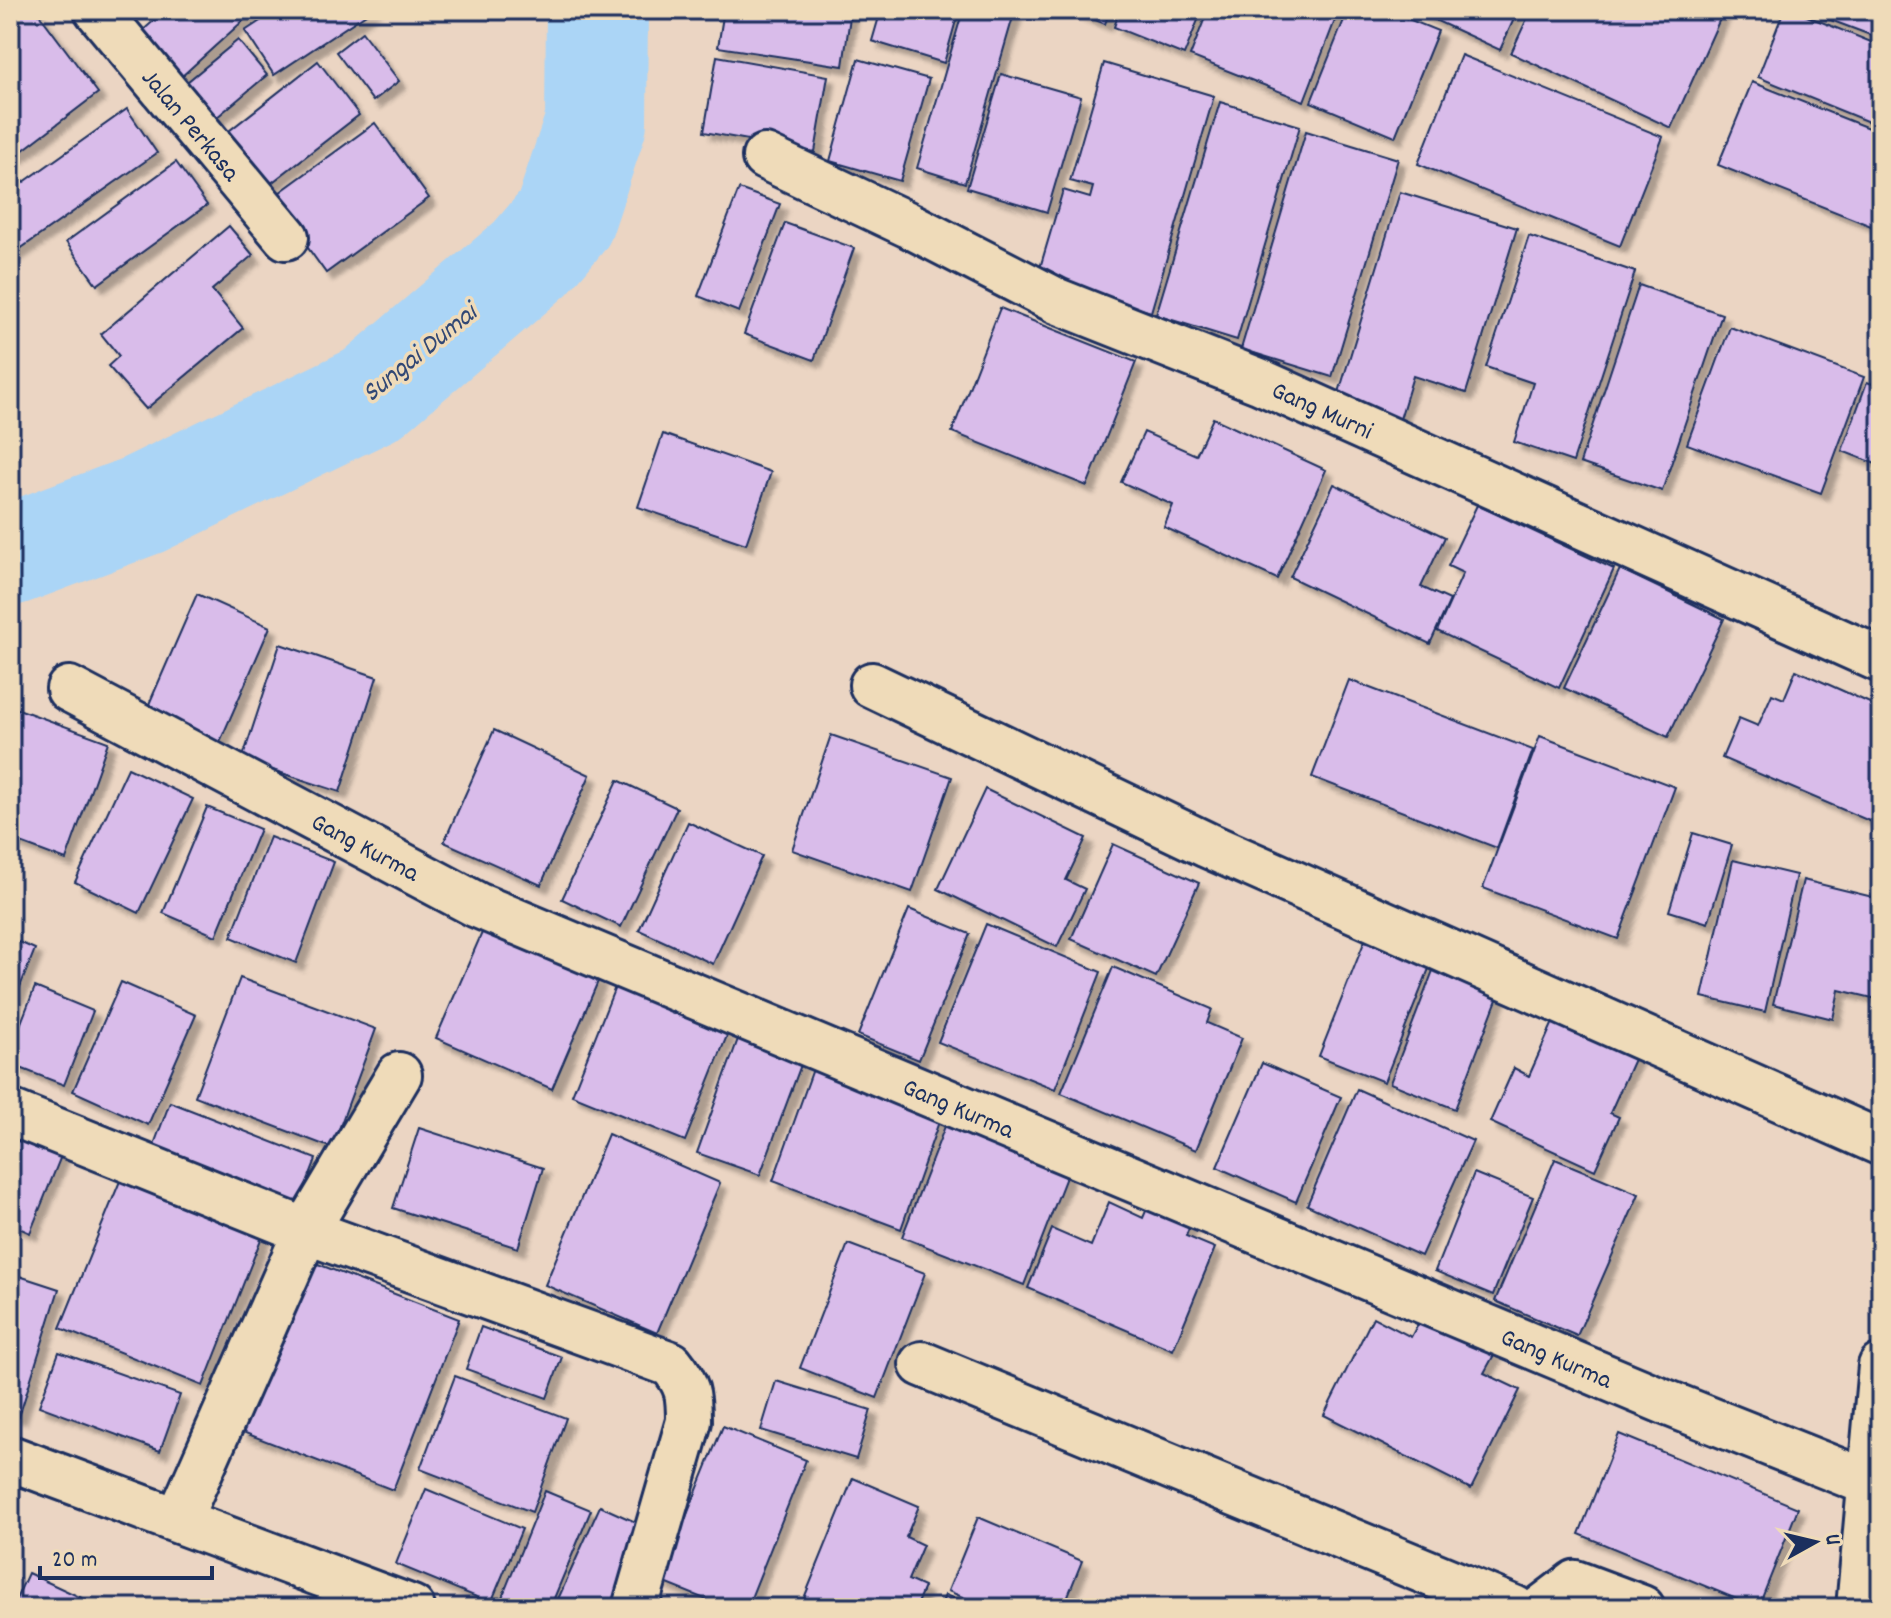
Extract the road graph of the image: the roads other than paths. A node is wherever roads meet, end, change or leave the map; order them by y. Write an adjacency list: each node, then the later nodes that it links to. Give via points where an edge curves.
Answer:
1 (97, 10): 3 (street, Jalan Perkasa)
2 (765, 157): 4 (street, Gang Murni, via 1057,301 1259,381)
3 (286, 237)
4 (1881, 660)
5 (872, 685): 9 (street, via 1207,845)
6 (69, 689): 14 (street, Gang Kurma, via 477,905)
7 (399, 1075): 10 (street)
8 (10, 1112): 10 (street)
9 (1881, 1143)
10 (306, 1231): 15 (street); 17 (street, via 671,1364 684,1380 689,1421)
11 (922, 1364): 18 (street)
12 (1881, 1366): 14 (street)
13 (10, 1458): 15 (street)
14 (1869, 1483): 21 (street)
15 (179, 1519): 16 (street)
16 (412, 1608)
17 (635, 1608)
18 (1514, 1608)
19 (1542, 1608): 20 (street, via 1575,1583)
20 (1642, 1608)
21 (1859, 1608)

